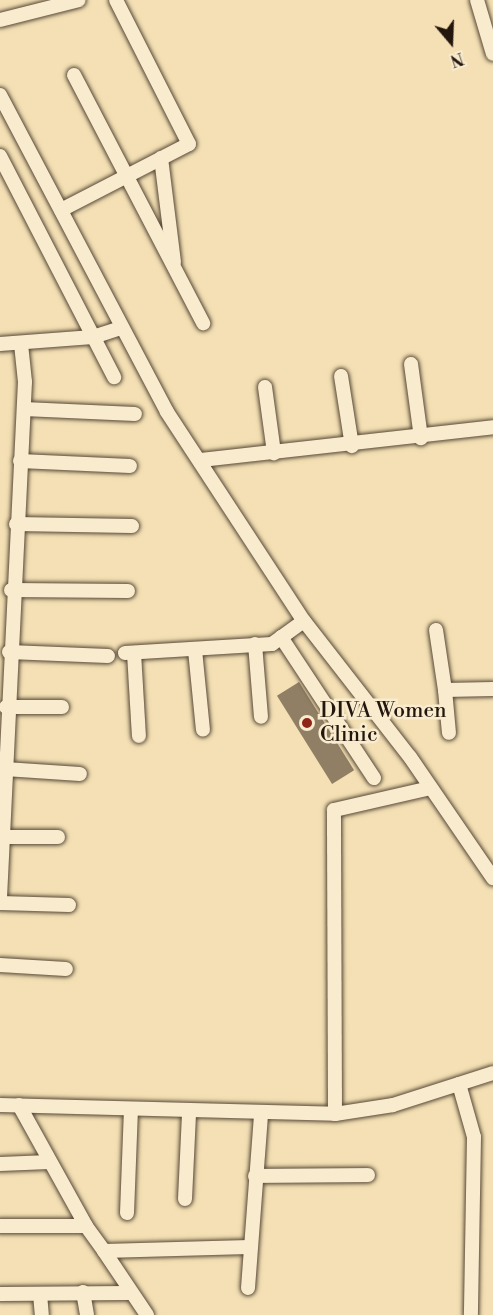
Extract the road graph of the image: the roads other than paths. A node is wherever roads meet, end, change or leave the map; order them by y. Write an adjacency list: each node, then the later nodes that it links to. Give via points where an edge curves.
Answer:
1 (79, 0): 4 (street)
2 (116, 0): 9 (street, via 189,137 189,144)
3 (478, 0): 5 (street)
4 (0, 20)
5 (493, 54)
6 (74, 75): 10 (street)
7 (0, 94): 11 (street)
8 (0, 156): 15 (street)
9 (161, 158): 10 (street); 12 (street)
10 (126, 176): 11 (street); 12 (street)
11 (61, 210): 14 (street)
12 (175, 270): 13 (street)
13 (203, 323)
14 (120, 328): 15 (street); 28 (street)
15 (93, 337): 17 (street); 20 (street)
16 (0, 344): 17 (street)
17 (21, 344): 22 (street)
18 (411, 364): 25 (street)
19 (341, 376): 26 (street)
20 (114, 377)
21 (265, 387): 27 (street)
22 (24, 409): 23 (street); 29 (street)
23 (135, 414)
24 (493, 427): 25 (street)
25 (422, 438): 26 (street)
26 (352, 446): 27 (street)
27 (274, 453): 28 (street)
28 (201, 460): 35 (street)
29 (20, 461): 30 (street); 31 (street)
30 (130, 466)
31 (16, 524): 32 (street); 33 (street)
32 (132, 526)
33 (11, 590): 34 (street); 36 (street)
34 (128, 591)
35 (304, 621): 38 (street); 54 (street)
36 (4, 628): 41 (street)
37 (436, 630): 44 (street)
38 (281, 638): 39 (street); 53 (street)
39 (255, 644): 40 (street); 47 (street)
40 (195, 650): 48 (street); 50 (street, via 129,653)
41 (9, 652): 42 (street); 45 (street)
42 (108, 656)
43 (493, 689): 44 (street)
44 (445, 690): 49 (street)
45 (6, 707): 46 (street); 51 (street)
46 (62, 707)
47 (261, 717)
48 (203, 730)
49 (449, 733)
50 (139, 736)
51 (5, 768): 52 (street); 55 (street)
52 (80, 774)
53 (374, 778)
54 (430, 788): 57 (street); 70 (street, via 334,810)
55 (1, 837): 56 (street); 58 (street)
56 (58, 837)
57 (493, 878)
58 (0, 898)
59 (0, 903): 60 (street)
60 (69, 905)
61 (0, 965): 62 (street)
62 (66, 969)
63 (493, 1073): 64 (street)
64 (459, 1084): 70 (street, via 393,1105); 89 (street, via 474,1137)
65 (0, 1105): 66 (street)
66 (19, 1105): 67 (street); 71 (street)
67 (131, 1110): 68 (street); 76 (street)
68 (189, 1113): 69 (street); 75 (street)
69 (261, 1114): 70 (street); 74 (street)
70 (335, 1114)
71 (50, 1162): 72 (street); 78 (street)
72 (0, 1164)
73 (368, 1175): 74 (street)
74 (255, 1176): 79 (street)
75 (185, 1199)
76 (127, 1213)
77 (0, 1226): 78 (street)
78 (86, 1226): 80 (street)
79 (249, 1247): 80 (street); 81 (street)
80 (104, 1251): 83 (street)
81 (248, 1288)
82 (83, 1292): 83 (street); 85 (street); 87 (street)
83 (128, 1293): 88 (street)
84 (0, 1294): 85 (street)
85 (40, 1294): 86 (street)
86 (42, 1315)
87 (87, 1315)
88 (147, 1315)
89 (471, 1315)

